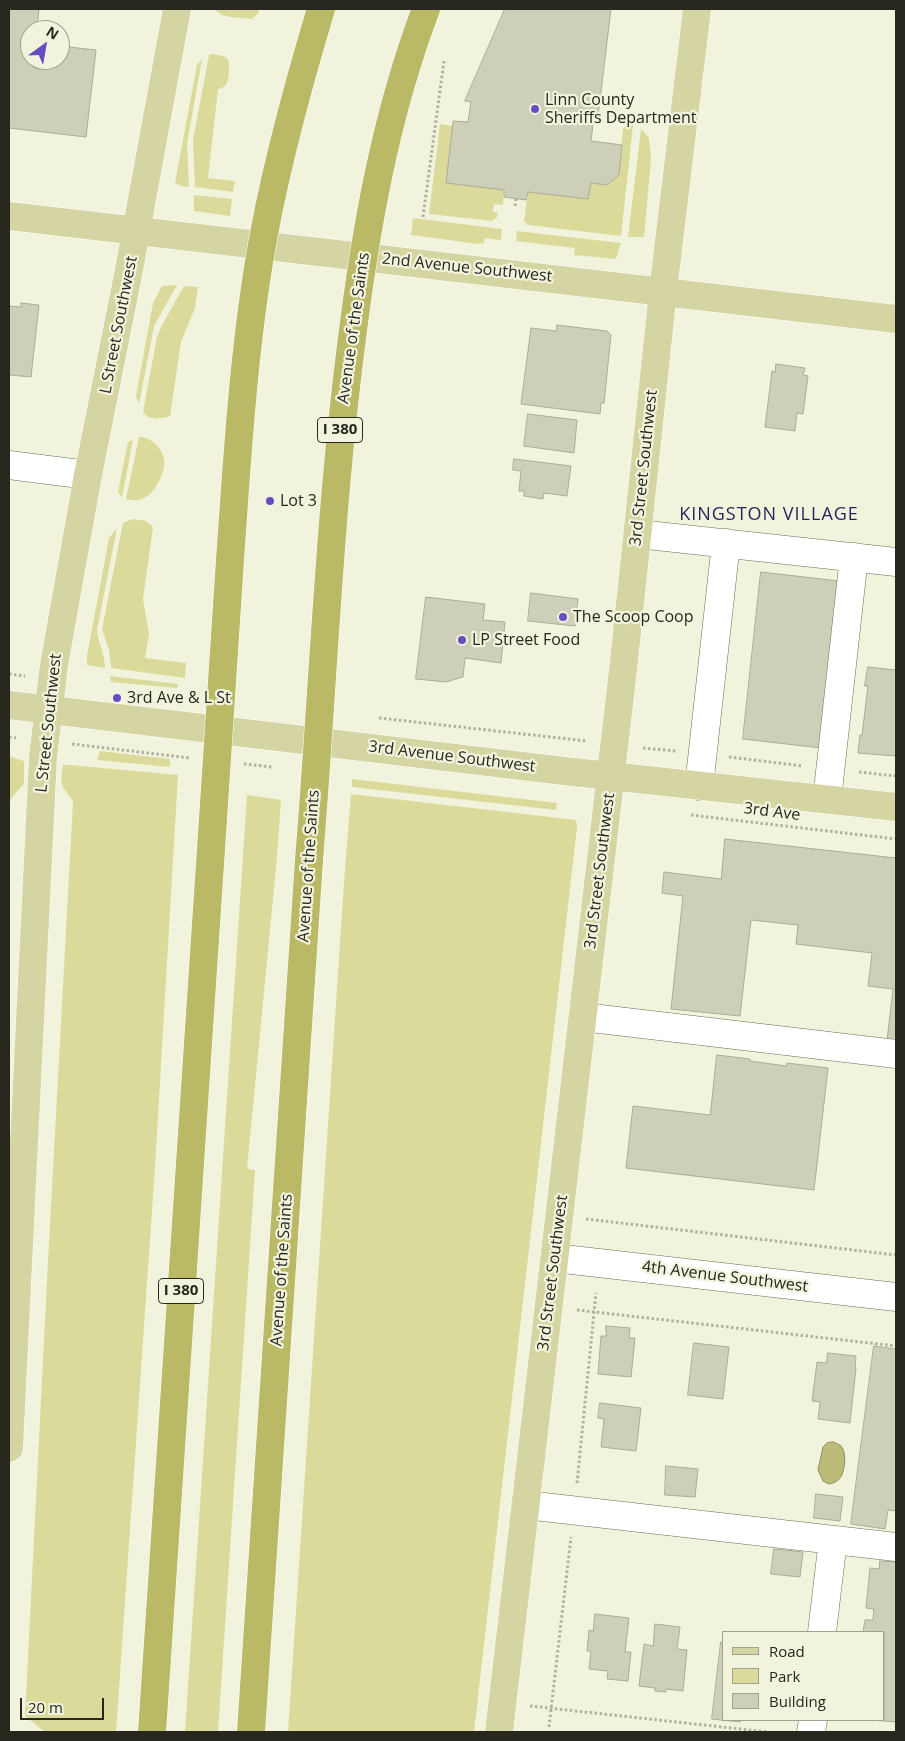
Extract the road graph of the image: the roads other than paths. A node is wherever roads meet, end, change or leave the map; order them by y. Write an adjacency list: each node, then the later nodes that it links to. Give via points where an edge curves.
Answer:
1 (177, 9): 6 (main road, L Street Southwest)
2 (321, 9): 30 (highway, I 380, bridge, via 272,192 248,341 236,471)
3 (426, 9): 31 (highway, Avenue of the Saints / I 380, bridge, via 399,91 378,176 360,278 340,428)
4 (697, 9): 7 (main road, 3rd Street Southwest)
5 (9, 216): 6 (main road, 2nd Avenue Southwest)
6 (137, 231): 7 (main road, 2nd Avenue Southwest); 10 (main road, L Street Southwest)
7 (663, 291): 8 (main road, 2nd Avenue Southwest); 11 (main road, 3rd Street Southwest)
8 (896, 319)
9 (9, 465): 10 (street)
10 (88, 476): 16 (main road, L Street Southwest)
11 (638, 534): 12 (street); 17 (main road, 3rd Street Southwest)
12 (726, 542): 13 (street); 18 (street)
13 (854, 557): 14 (street); 19 (street)
14 (896, 562)
15 (9, 706): 16 (main road, 3rd Avenue Southwest)
16 (48, 710): 17 (main road, 3rd Avenue Southwest); 25 (main road, L Street Southwest, via 43,757)
17 (611, 776): 18 (main road, 3rd Avenue Southwest); 21 (main road, 3rd Street Southwest)
18 (699, 786): 19 (main road, 3rd Avenue Southwest)
19 (827, 799): 20 (main road, 3rd Avenue Southwest)
20 (896, 807)
21 (583, 1017): 22 (street); 23 (main road, 3rd Street Southwest)
22 (896, 1054)
23 (555, 1258): 24 (street, 4th Avenue Southwest); 26 (main road, 3rd Street Southwest)
24 (896, 1297)
25 (9, 1448)
26 (526, 1506): 27 (street); 32 (main road, 3rd Street Southwest)
27 (833, 1540): 28 (street); 29 (street)
28 (896, 1547)
29 (822, 1631)
30 (152, 1732)
31 (251, 1732)
32 (499, 1732)

